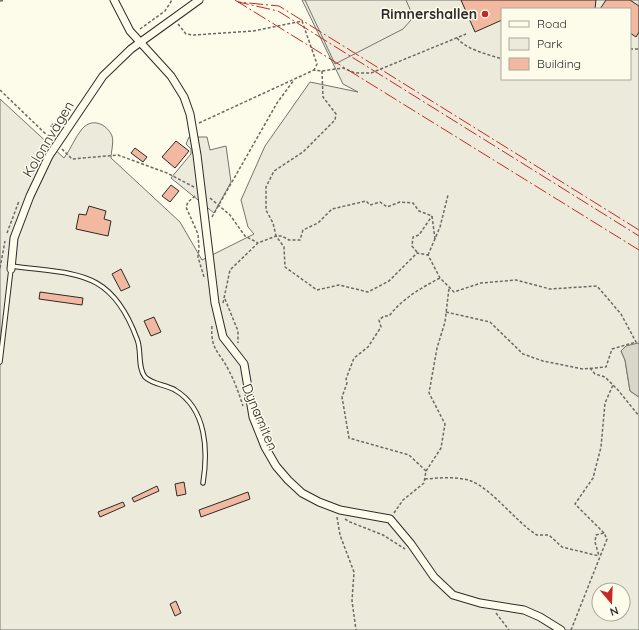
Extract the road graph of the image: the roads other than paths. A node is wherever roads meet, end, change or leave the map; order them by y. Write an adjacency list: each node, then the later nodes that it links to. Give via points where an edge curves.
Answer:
1 (114, 0): 3 (street, via 130,31)
2 (199, 0): 3 (street, Kolonnvägen)
3 (140, 43): 4 (street, Kolonnvägen, via 102,76 49,156 14,238); 7 (street, via 171,76 184,97 192,126 215,303 223,337 244,364 253,417 276,466 302,493 319,502 340,510 390,519 434,577 453,595 480,603 524,610)
4 (11, 267): 5 (lane, Kolonnvägen); 6 (lane, via 83,276 96,281 113,295 121,305 138,340 143,375 149,381 179,392 189,401 195,412 205,442)
5 (0, 362)
6 (204, 483)
7 (561, 630)

